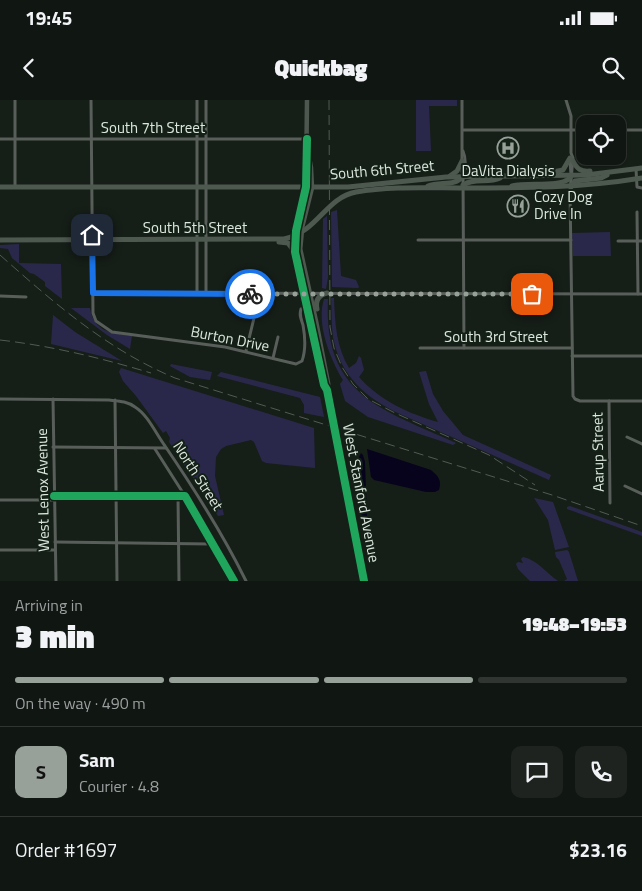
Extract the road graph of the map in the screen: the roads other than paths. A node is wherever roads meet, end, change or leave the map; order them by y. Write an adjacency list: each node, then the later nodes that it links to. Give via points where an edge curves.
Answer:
1 (15, 100): 14 (street)
2 (91, 100): 15 (street)
3 (197, 100): 16 (street)
4 (206, 100): 17 (street)
5 (307, 100): 18 (main road)
6 (462, 100): 8 (street)
7 (566, 100): 9 (street)
8 (463, 130): 9 (street); 20 (street)
9 (572, 130): 10 (street); 19 (street)
10 (576, 130)
11 (626, 130): 12 (street)
12 (642, 130)
13 (0, 139): 14 (street, South 7th Street)
14 (15, 139): 15 (street, South 7th Street); 32 (street)
15 (91, 139): 16 (street, South 7th Street); 33 (street)
16 (197, 139): 17 (street, South 7th Street); 34 (street)
17 (206, 139): 18 (street, South 7th Street); 35 (street)
18 (307, 139): 36 (main road)
19 (571, 158): 22 (main road, via 582,171); 26 (main road, via 562,170); 27 (street)
20 (463, 163): 23 (street); 25 (main road, via 474,172); 28 (main road)
21 (639, 168): 22 (main road, South 6th Street); 29 (street, South 6th Street)
22 (611, 172): 27 (main road, South 6th Street); 37 (main road, via 600,178 575,181)
23 (463, 176): 24 (main road, South 6th Street); 28 (main road, South 6th Street); 30 (street); 38 (main road, via 456,182)
24 (503, 176): 25 (main road, South 6th Street); 30 (main road, via 496,180 471,181)
25 (518, 176): 26 (main road, South 6th Street)
26 (535, 176): 27 (main road, South 6th Street)
27 (571, 176): 37 (street); 39 (main road, via 560,183 525,183)
28 (446, 177): 36 (main road, South 6th Street, via 348,187)
29 (639, 179): 37 (main road, South 6th Street); 40 (street, South 6th Street, via 637,188)
30 (463, 186): 38 (main road, South 6th Street); 39 (main road, South 6th Street); 49 (street)
31 (0, 187): 32 (main road, South 6th Street)
32 (15, 187): 33 (main road, South 6th Street)
33 (92, 187): 34 (main road, South 6th Street); 44 (street)
34 (197, 187): 35 (main road, South 6th Street); 45 (street)
35 (206, 187): 36 (main road, South 6th Street); 46 (street)
36 (309, 187): 42 (main road)
37 (571, 187): 39 (main road, South 6th Street); 50 (street)
38 (426, 188): 42 (main road, South 6th Street, via 374,190 342,197)
39 (501, 188)
40 (642, 188)
41 (637, 212): 52 (street)
42 (298, 235): 47 (main road, South 5th Street); 54 (main road); 58 (main road)
43 (0, 240): 44 (main road, South 5th Street)
44 (92, 240): 45 (main road, South 5th Street); 55 (street)
45 (197, 240): 46 (main road, South 5th Street); 56 (street)
46 (206, 240): 47 (main road, South 5th Street); 57 (street)
47 (272, 240): 54 (main road, via 288,243)
48 (418, 240): 49 (street)
49 (463, 240): 50 (street); 61 (street)
50 (571, 240): 62 (street)
51 (618, 241): 52 (street)
52 (637, 241): 53 (street); 63 (street)
53 (642, 241)
54 (295, 252): 58 (main road)
55 (93, 293): 56 (street); 72 (street, Burton Drive, via 96,321 112,332)
56 (197, 293): 57 (street)
57 (206, 293): 60 (street)
58 (307, 293): 59 (street); 60 (street); 66 (main road); 67 (main road)
59 (328, 293): 61 (street); 67 (main road, via 316,303)
60 (255, 294): 72 (street, via 254,318)
61 (463, 294): 62 (street); 70 (street)
62 (571, 294): 63 (street); 71 (street)
63 (640, 294)
64 (0, 296): 65 (street)
65 (26, 297)
66 (307, 307): 75 (street, Burton Drive, via 300,312 304,339 302,361 296,364); 76 (main road)
67 (319, 334): 76 (main road)
68 (278, 337): 75 (street)
69 (420, 348): 70 (street, South 3rd Street)
70 (464, 348): 71 (street, South 3rd Street)
71 (572, 348): 73 (street)
72 (246, 351): 75 (street, Burton Drive)
73 (572, 356): 74 (street); 80 (street, via 574,398)
74 (642, 356)
75 (273, 358)
76 (327, 390): 108 (main road, West Stanford Avenue)
77 (0, 400): 78 (street)
78 (53, 400): 79 (street); 85 (street, West Lenox Avenue)
79 (115, 400): 83 (street, North Street, via 138,409); 86 (street)
80 (609, 401): 81 (street); 96 (street, Aarup Street)
81 (642, 401)
82 (627, 438): 84 (street)
83 (162, 441): 87 (street, North Street); 88 (street)
84 (642, 444)
85 (53, 447): 86 (street); 94 (street, West Lenox Avenue)
86 (115, 448): 88 (street); 91 (street)
87 (166, 448): 88 (street); 107 (street, North Street, via 205,506)
88 (155, 449): 93 (street)
89 (624, 486): 90 (street)
90 (642, 494)
91 (116, 496): 92 (street); 94 (street); 99 (street)
92 (178, 496): 93 (street); 100 (street)
93 (185, 496): 98 (street)
94 (54, 498): 95 (street); 97 (street, West Lenox Avenue)
95 (0, 500)
96 (610, 503)
97 (55, 542): 99 (street); 102 (street, West Lenox Avenue)
98 (213, 542): 100 (street); 106 (street)
99 (117, 543): 100 (street); 104 (street)
100 (178, 544): 105 (street)
101 (0, 550): 102 (street)
102 (55, 550): 103 (street, West Lenox Avenue)
103 (56, 581)
104 (117, 581)
105 (179, 581)
106 (234, 581)
107 (246, 581)
108 (364, 581)

